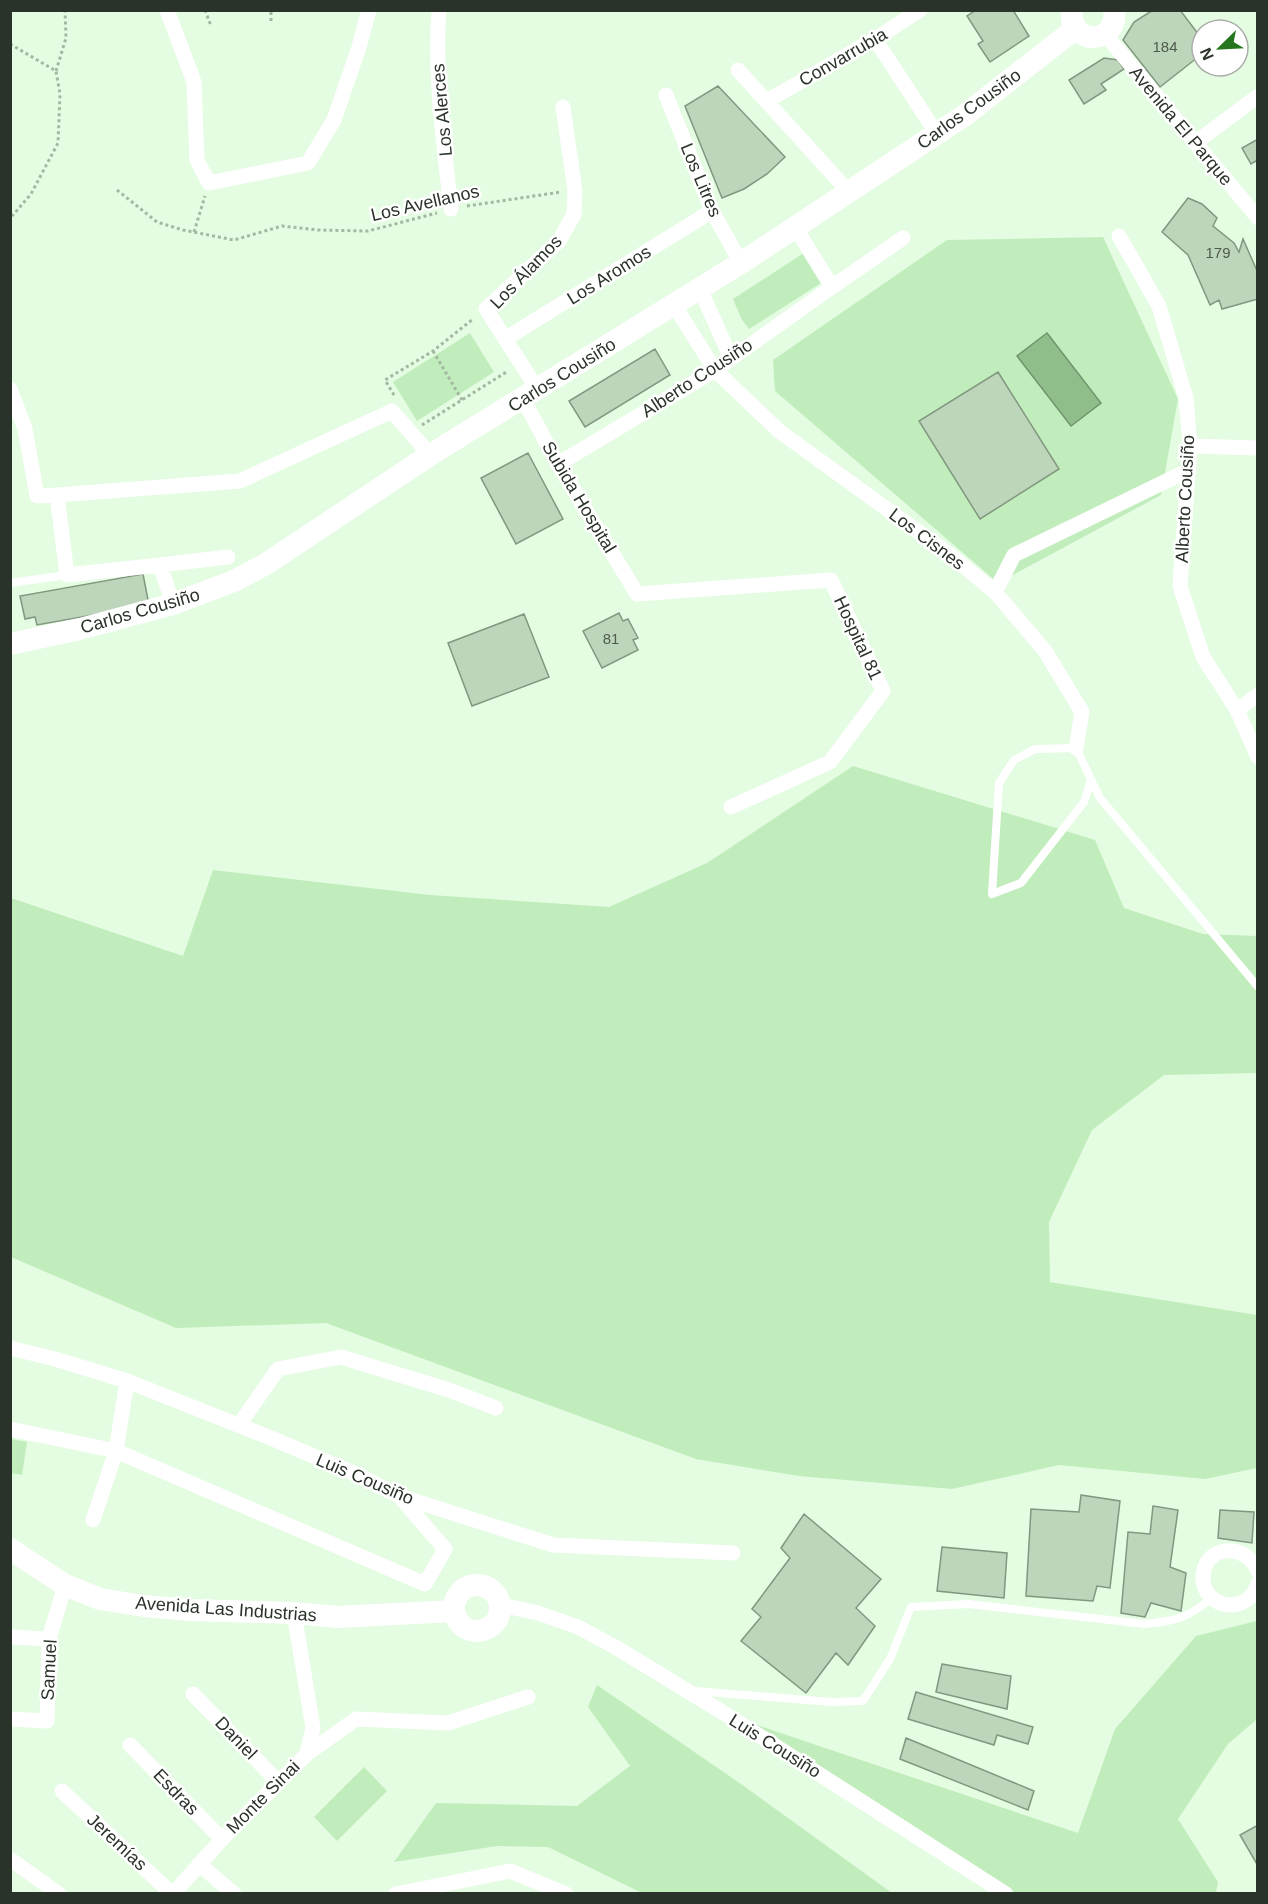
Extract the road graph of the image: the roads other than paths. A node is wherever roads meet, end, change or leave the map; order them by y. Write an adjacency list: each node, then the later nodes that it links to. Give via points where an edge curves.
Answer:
1 (167, 10): 2 (street, via 194,82 197,160 209,183 308,163 334,120)
2 (369, 10)
3 (439, 10): 17 (street, Los Alerces, via 438,84)
4 (920, 10): 7 (street, Convarrubia)
5 (1072, 15): 6 (main road, via 1081,34 1089,37 1097,37); 13 (main road, Carlos Cousiño, via 983,103)
6 (1115, 20): 14 (street, Avenida El Parque)
7 (875, 39): 11 (street, Convarrubia); 13 (street)
8 (738, 70): 11 (street)
9 (666, 95): 18 (street, Los Litres)
10 (1257, 96): 14 (street)
11 (766, 102): 15 (street)
12 (563, 107): 27 (street, Los Álamos, via 575,191 574,214 559,241 486,309)
13 (937, 134): 15 (main road, Carlos Cousiño)
14 (1195, 143): 16 (street, Avenida El Parque)
15 (849, 192): 20 (main road, Carlos Cousiño)
16 (1252, 201): 19 (street, Avenida El Parque)
17 (451, 209)
18 (712, 211): 23 (street, Los Litres); 27 (street, Los Aromos)
19 (1257, 219)
20 (795, 228): 23 (main road, Carlos Cousiño); 24 (street)
21 (1119, 236): 32 (street, Alberto Cousiño, via 1159,306 1186,398)
22 (903, 238): 24 (street, Alberto Cousiño)
23 (741, 263): 25 (main road, Carlos Cousiño)
24 (832, 287): 28 (street, Alberto Cousiño)
25 (699, 290): 26 (main road, Carlos Cousiño); 28 (street)
26 (674, 305): 29 (street, Los Cisnes); 31 (main road, Carlos Cousiño)
27 (506, 339): 31 (street, Los Álamos, via 521,364)
28 (731, 358): 29 (street, Alberto Cousiño)
29 (715, 370): 35 (street, Alberto Cousiño); 42 (street, Los Cisnes, via 779,431)
30 (10, 389): 37 (street, via 25,429 37,495)
31 (530, 394): 34 (main road, Carlos Cousiño); 35 (street, Subida Hospital)
32 (1190, 446): 33 (street); 36 (street, Alberto Cousiño)
33 (1257, 448)
34 (430, 455): 37 (street, via 392,411 240,481); 44 (main road, Carlos Cousiño, via 266,564)
35 (558, 464): 43 (street, Subida Hospital)
36 (1189, 470): 42 (street, via 1014,555); 47 (street, Alberto Cousiño, via 1180,586 1203,657)
37 (57, 495): 40 (street)
38 (228, 557): 39 (street)
39 (160, 565): 40 (street); 44 (street)
40 (68, 575): 41 (lane)
41 (10, 583)
42 (995, 592): 48 (street, Los Cisnes, via 1045,651 1082,712)
43 (638, 594): 51 (street, Hospital 81, via 831,580 883,691 830,762)
44 (173, 604): 45 (main road, Carlos Cousiño)
45 (10, 644)
46 (1257, 695): 47 (street)
47 (1238, 710): 49 (street, Alberto Cousiño)
48 (1076, 748): 50 (lane); 50 (lane, via 1035,749 1014,759 999,783 992,894 1021,883 1084,802)
49 (1257, 757)
50 (1091, 780): 52 (lane, via 1100,798)
51 (731, 807)
52 (1257, 987)
53 (10, 1348): 54 (street, Luis Cousiño)
54 (127, 1382): 56 (street, Luis Cousiño); 58 (street)
55 (496, 1408): 56 (street, via 341,1358 278,1369)
56 (239, 1425): 59 (street, Luis Cousiño)
57 (10, 1429): 58 (street)
58 (116, 1451): 59 (street, via 425,1584 445,1549); 60 (street)
59 (399, 1496): 62 (street, Luis Cousiño, via 553,1545)
60 (93, 1520)
61 (10, 1549): 65 (main road, Avenida Las Industrias)
62 (733, 1553)
63 (1257, 1571): 66 (street, via 1247,1555 1239,1551 1216,1554 1203,1575)
64 (1257, 1583): 66 (street, via 1251,1596 1235,1605)
65 (65, 1586): 69 (main road, Avenida Las Industrias, via 100,1599 144,1606); 71 (street, Samuel)
66 (1212, 1598): 72 (lane, via 1171,1622 1144,1624 968,1604 911,1607 890,1659 863,1701)
67 (501, 1605): 68 (main road, via 495,1592 482,1585 467,1587 457,1597); 68 (main road, via 498,1620 488,1630 473,1631 460,1624); 72 (street, Luis Cousiño, via 578,1627)
68 (454, 1611): 69 (main road, Avenida Las Industrias, via 337,1617)
69 (294, 1613): 77 (street, Monte Sinai, via 313,1728)
70 (10, 1637): 71 (street)
71 (49, 1639): 75 (street, Samuel, via 47,1721)
72 (685, 1690): 88 (street, Luis Cousiño)
73 (193, 1694): 78 (street, Daniel)
74 (528, 1697): 77 (street, via 448,1723 356,1719)
75 (10, 1719)
76 (130, 1744): 80 (street, Esdras)
77 (307, 1754): 78 (street, Monte Sinai)
78 (278, 1782): 80 (street, Monte Sinai)
79 (62, 1791): 84 (street, Jeremías)
80 (222, 1839): 82 (street, Monte Sinai)
81 (10, 1859): 83 (street)
82 (199, 1864): 84 (street, Monte Sinai); 85 (street)
83 (58, 1893)
84 (173, 1893)
85 (234, 1893)
86 (396, 1893): 87 (street, via 510,1870)
87 (566, 1893)
88 (1006, 1893)

